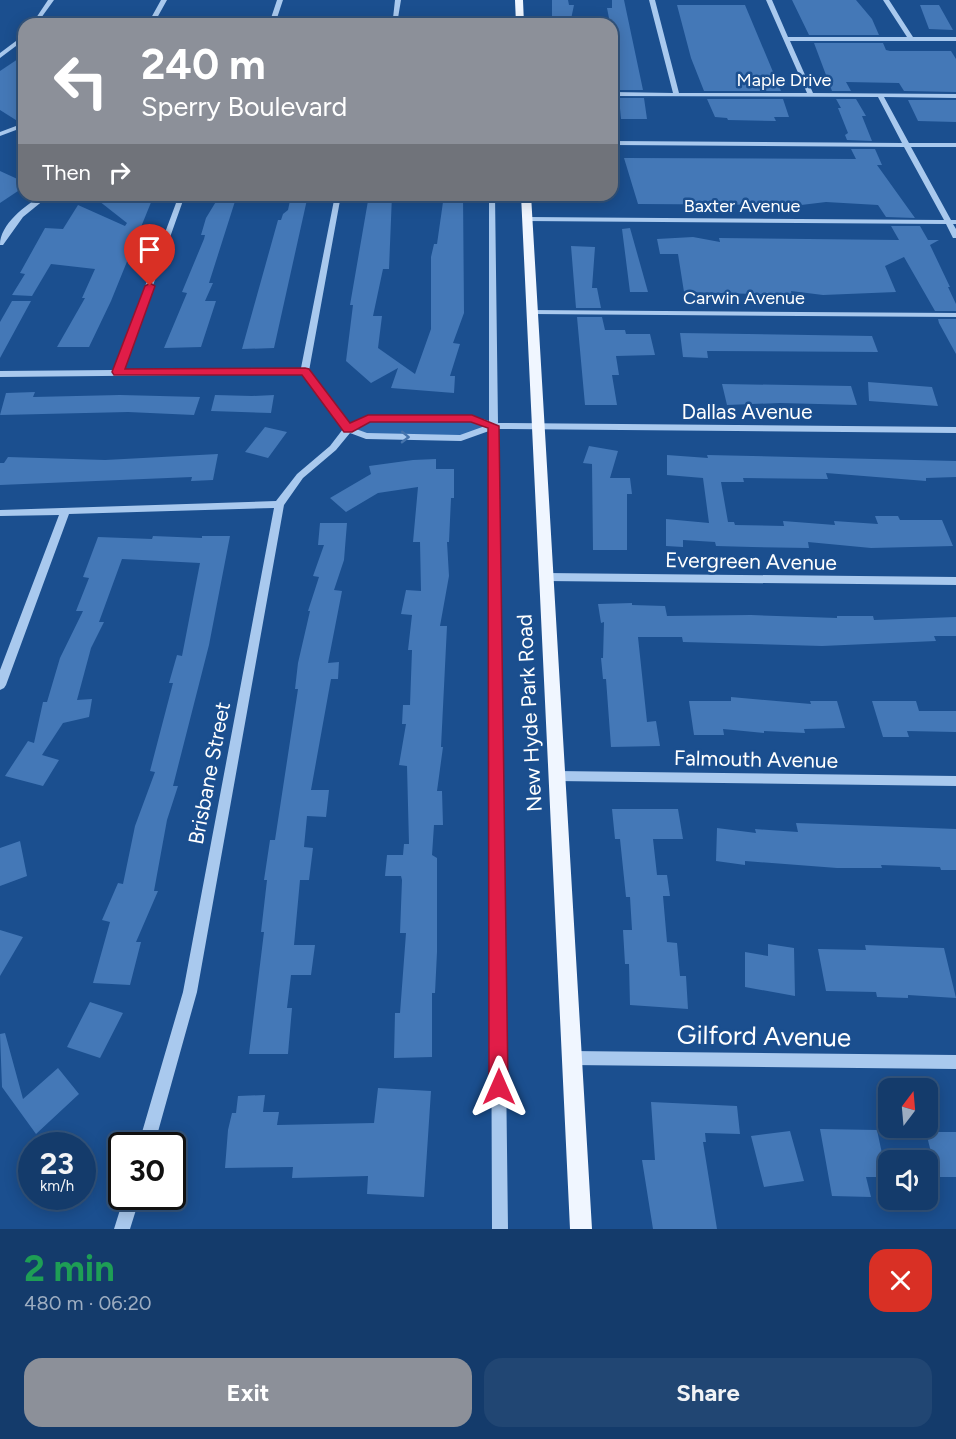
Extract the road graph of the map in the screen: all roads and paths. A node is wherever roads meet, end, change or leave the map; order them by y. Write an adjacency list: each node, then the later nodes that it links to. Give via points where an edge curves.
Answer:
1 (51, 0): 9 (street)
2 (164, 0): 10 (street)
3 (280, 0): 11 (street)
4 (398, 0): 12 (street)
5 (519, 0): 13 (main road)
6 (652, 0): 20 (street)
7 (769, 0): 14 (street)
8 (886, 0): 15 (street)
9 (39, 18)
10 (154, 18)
11 (273, 18)
12 (395, 18)
13 (520, 18)
14 (787, 39): 15 (street); 21 (street)
15 (911, 39): 16 (street)
16 (956, 39)
17 (18, 42): 18 (street)
18 (0, 56)
19 (618, 94): 20 (street, Maple Drive)
20 (676, 94): 21 (street, Maple Drive)
21 (811, 95): 22 (street, Maple Drive)
22 (880, 96): 23 (street, Maple Drive); 27 (street)
23 (956, 96)
24 (18, 127): 25 (street)
25 (0, 134)
26 (618, 143): 27 (street)
27 (906, 145): 28 (street); 35 (street)
28 (956, 146)
29 (39, 201): 37 (street, via 8,228)
30 (180, 201): 41 (street)
31 (337, 201): 40 (street)
32 (492, 201): 43 (street)
33 (526, 201): 34 (main road, New Hyde Park Road)
34 (528, 219): 35 (street, Baxter Avenue); 38 (main road, New Hyde Park Road)
35 (952, 222): 36 (street)
36 (956, 236)
37 (0, 243)
38 (532, 312): 39 (street, Carwin Avenue); 44 (main road, New Hyde Park Road)
39 (956, 315)
40 (305, 371): 41 (street); 45 (street)
41 (118, 372): 42 (street)
42 (0, 374)
43 (494, 426): 44 (street, Dallas Avenue); 45 (street, one-way to 43, via 366,436 461,438); 45 (street, via 472,419 368,418); 60 (street)
44 (537, 427): 46 (street, Dallas Avenue); 50 (main road, New Hyde Park Road)
45 (348, 429): 47 (street, Brisbane Street, via 333,448 300,476)
46 (956, 430)
47 (279, 504): 48 (street); 57 (street, Brisbane Street, via 190,992)
48 (65, 511): 49 (street); 52 (street)
49 (0, 513)
50 (546, 577): 51 (street, Evergreen Avenue); 53 (main road, New Hyde Park Road)
51 (956, 581)
52 (0, 685)
53 (556, 776): 54 (street, Falmouth Avenue); 55 (main road, New Hyde Park Road)
54 (956, 781)
55 (571, 1058): 56 (street, Gilford Avenue); 61 (main road, New Hyde Park Road)
56 (956, 1062)
57 (150, 1132)
58 (128, 1210): 59 (street)
59 (122, 1229)
60 (500, 1229)
61 (581, 1229)

